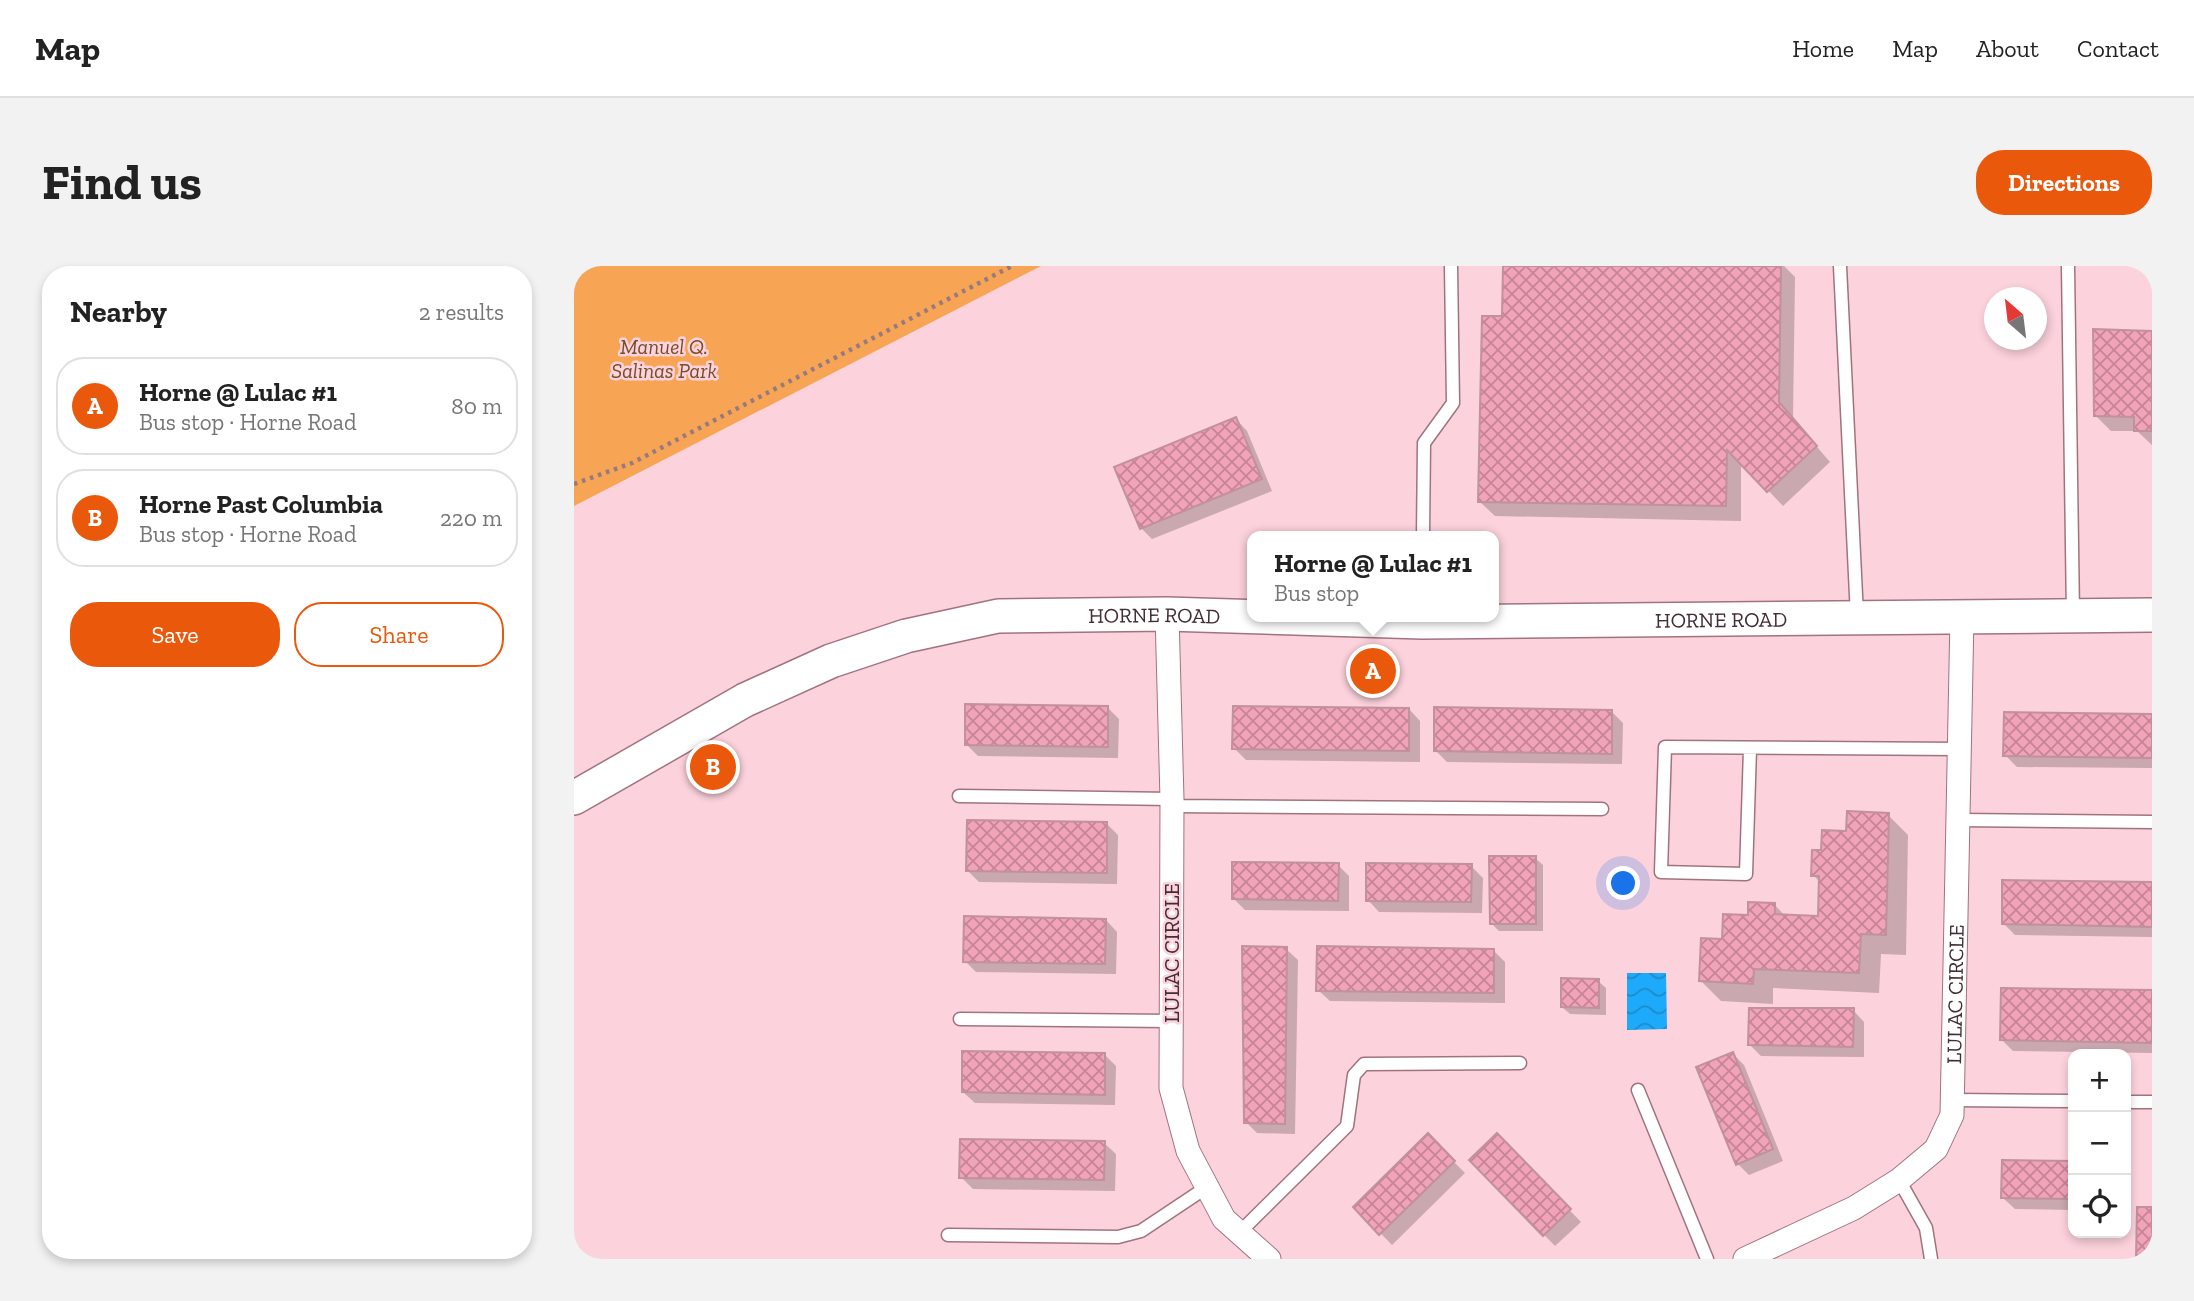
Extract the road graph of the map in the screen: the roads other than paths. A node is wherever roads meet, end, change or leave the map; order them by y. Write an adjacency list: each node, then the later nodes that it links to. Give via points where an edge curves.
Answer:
1 (1451, 266): 4 (lane, via 1453,403 1424,443)
2 (1840, 266): 10 (lane)
3 (2068, 266): 6 (lane)
4 (1423, 531)
5 (1167, 614): 8 (main road, HORNE ROAD); 15 (main road, HORNE ROAD, via 998,616 906,636 831,661 745,700); 16 (street, LULAC CIRCLE)
6 (2073, 615): 7 (main road, HORNE ROAD); 9 (main road, HORNE ROAD)
7 (2152, 615)
8 (1247, 616)
9 (1962, 616): 10 (main road, HORNE ROAD); 13 (street, LULAC CIRCLE)
10 (1857, 617): 11 (main road, HORNE ROAD)
11 (1499, 619)
12 (1750, 749): 12 (lane, via 1665,747 1661,872 1746,874); 13 (lane)
13 (1960, 749): 18 (street, LULAC CIRCLE)
14 (959, 796): 16 (lane)
15 (574, 798)
16 (1172, 803): 17 (lane); 21 (street, LULAC CIRCLE)
17 (1602, 809)
18 (1958, 820): 19 (lane); 24 (street, LULAC CIRCLE)
19 (2152, 822)
20 (960, 1019): 21 (lane)
21 (1171, 1021): 29 (street, LULAC CIRCLE, via 1171,1088 1188,1151)
22 (1520, 1063): 30 (lane, via 1364,1064 1354,1075 1347,1126)
23 (1638, 1090): 33 (lane)
24 (1952, 1100): 25 (lane); 28 (street, LULAC CIRCLE, via 1952,1115 1936,1149)
25 (2068, 1101)
26 (2131, 1102): 27 (lane)
27 (2152, 1102)
28 (1899, 1180): 34 (street, LULAC CIRCLE, via 1854,1208); 35 (lane, via 1926,1228)
29 (1207, 1187): 30 (street, LULAC CIRCLE, via 1224,1219); 31 (lane, via 1141,1231 1118,1237)
30 (1239, 1233): 32 (street, LULAC CIRCLE)
31 (948, 1235)
32 (1267, 1258)
33 (1707, 1259)
34 (1745, 1259)
35 (1931, 1259)

